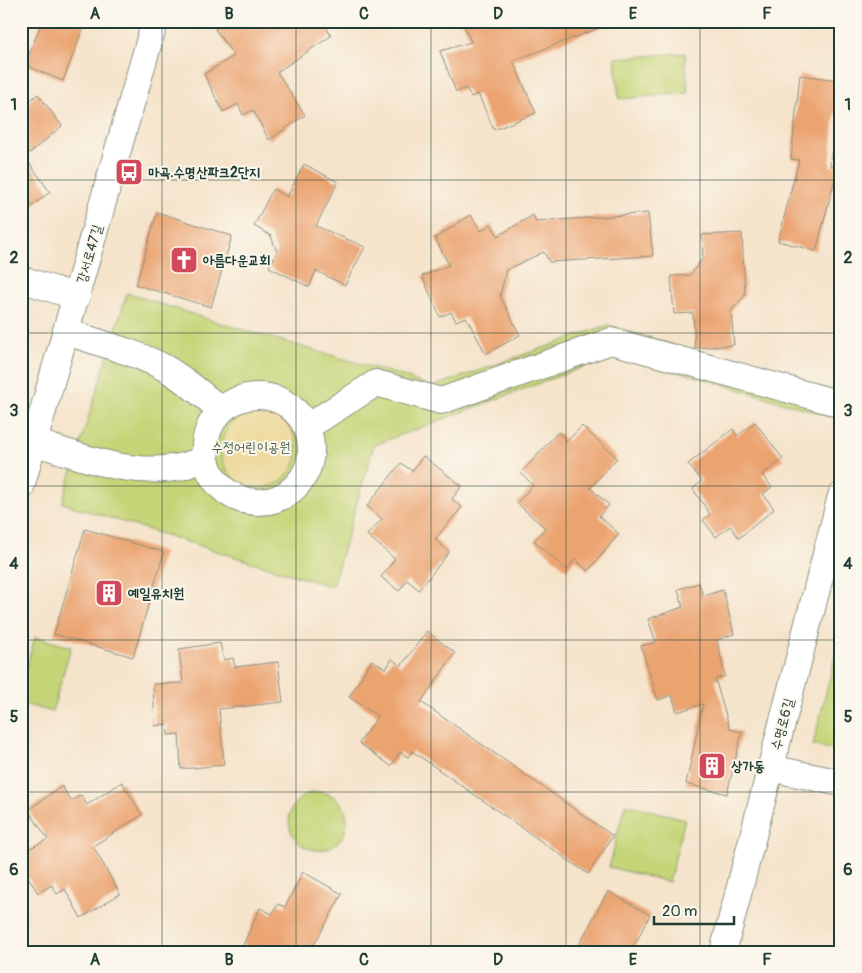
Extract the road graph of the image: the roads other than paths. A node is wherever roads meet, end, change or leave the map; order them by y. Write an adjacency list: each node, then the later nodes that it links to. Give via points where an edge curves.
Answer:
1 (155, 21): 3 (street, 강서로47길)
2 (21, 279): 3 (street)
3 (77, 297): 4 (street, 강서로47길)
4 (67, 332): 6 (street, via 165,368); 8 (street, 강서로47길)
5 (841, 404): 7 (street, via 611,341 442,401 376,382)
6 (221, 410): 7 (street, via 235,400 268,396 285,402); 9 (street, via 210,424 205,441)
7 (307, 427): 9 (street, via 312,444 303,478 291,491 275,500 257,503 239,499 224,490 212,476)
8 (34, 442): 9 (street, via 132,469 183,466); 10 (street, 강서로47길)
9 (206, 459)
10 (21, 487)
11 (841, 496): 12 (street, 수명로6길)
12 (770, 768): 13 (street); 14 (street, 수명로6길)
13 (841, 783)
14 (724, 952)

